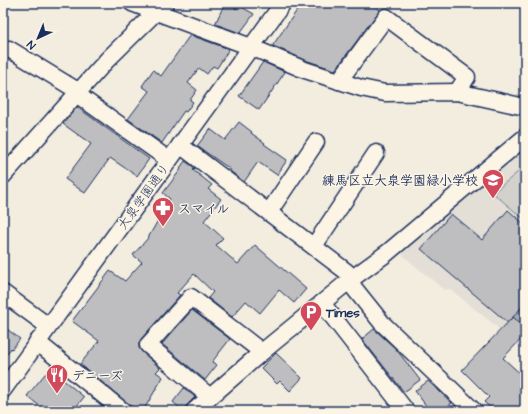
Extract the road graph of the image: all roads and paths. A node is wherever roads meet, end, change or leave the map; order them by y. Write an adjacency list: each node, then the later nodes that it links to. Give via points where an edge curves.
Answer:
1 (132, 3): 3 (street)
2 (283, 3): 4 (street, 大泉学園通り)
3 (160, 8): 4 (street); 8 (street)
4 (251, 47): 6 (street); 12 (street, 大泉学園通り)
5 (8, 49): 8 (street, via 73,88)
6 (339, 82): 7 (street, via 385,93); 7 (street, via 386,17 467,78)
7 (457, 92): 9 (street)
8 (77, 93): 14 (street); 15 (street)
9 (525, 107)
10 (525, 137): 18 (street, via 387,253)
11 (316, 142): 16 (street)
12 (180, 145): 14 (street, 大泉学園通り); 16 (street)
13 (376, 153): 17 (street)
14 (169, 160): 21 (street, 大泉学園通り)
15 (5, 171)
16 (269, 212): 17 (street)
17 (314, 246): 18 (street, via 348,272)
18 (350, 280): 20 (street); 29 (street, via 382,323)
19 (3, 293): 21 (street)
20 (322, 303): 23 (street); 28 (street)
21 (48, 326): 22 (street, 大泉学園通り)
22 (37, 342): 24 (street, 大泉学園通り); 26 (street)
23 (262, 352): 25 (street); 25 (street, via 191,297 148,345)
24 (3, 390)
25 (210, 397): 27 (street)
26 (123, 411)
27 (194, 411)
28 (406, 411)
29 (474, 411)

